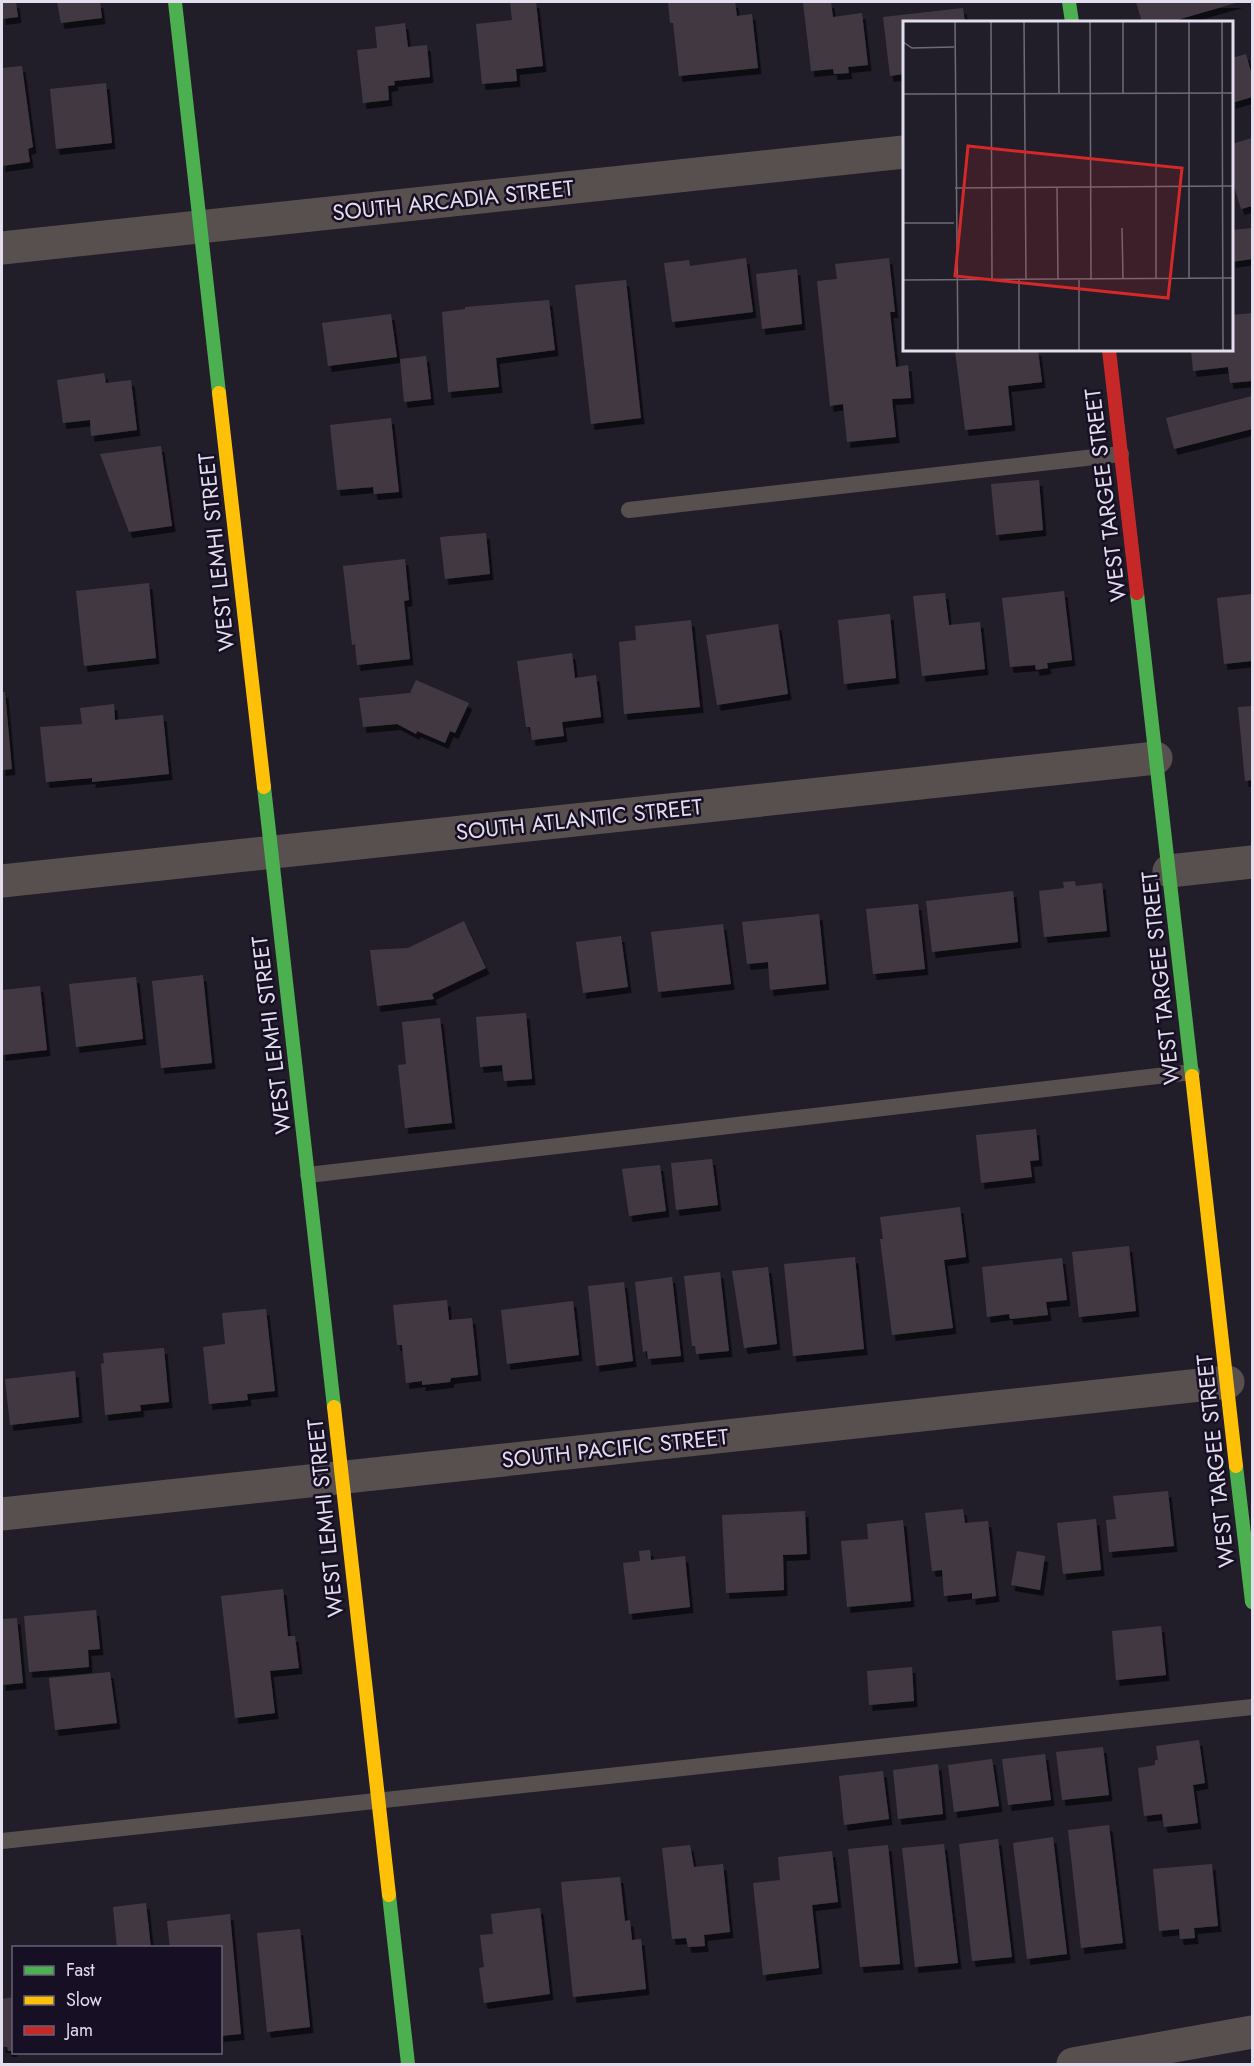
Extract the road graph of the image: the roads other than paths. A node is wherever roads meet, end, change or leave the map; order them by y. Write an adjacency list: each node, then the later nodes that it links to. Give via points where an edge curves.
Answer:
1 (175, 2): 5 (street, WEST LEMHI STREET)
2 (1069, 2): 3 (street)
3 (1072, 21)
4 (903, 152): 5 (street, SOUTH ARCADIA STREET)
5 (201, 227): 6 (street, SOUTH ARCADIA STREET); 11 (street, WEST LEMHI STREET)
6 (2, 248)
7 (1109, 351): 8 (street, WEST TARGEE STREET)
8 (1121, 454): 9 (lane); 10 (street, WEST TARGEE STREET)
9 (629, 510)
10 (1156, 758): 11 (street, SOUTH ATLANTIC STREET); 13 (street, WEST TARGEE STREET)
11 (271, 852): 14 (street, SOUTH ATLANTIC STREET); 16 (street, WEST LEMHI STREET)
12 (1252, 862): 13 (street)
13 (1169, 871): 15 (street, WEST TARGEE STREET)
14 (2, 881)
15 (1192, 1072): 16 (lane); 17 (street, WEST TARGEE STREET)
16 (308, 1175): 19 (street, WEST LEMHI STREET)
17 (1228, 1382): 18 (street, WEST TARGEE STREET); 19 (street, SOUTH PACIFIC STREET)
18 (1244, 1447): 21 (street, WEST TARGEE STREET)
19 (342, 1477): 20 (street, SOUTH PACIFIC STREET); 23 (street, WEST LEMHI STREET)
20 (2, 1514)
21 (1252, 1602)
22 (1252, 1707): 23 (lane)
23 (378, 1801): 24 (lane); 26 (street, WEST LEMHI STREET)
24 (2, 1842)
25 (1252, 2032): 27 (street)
26 (408, 2064)
27 (1073, 2064)

